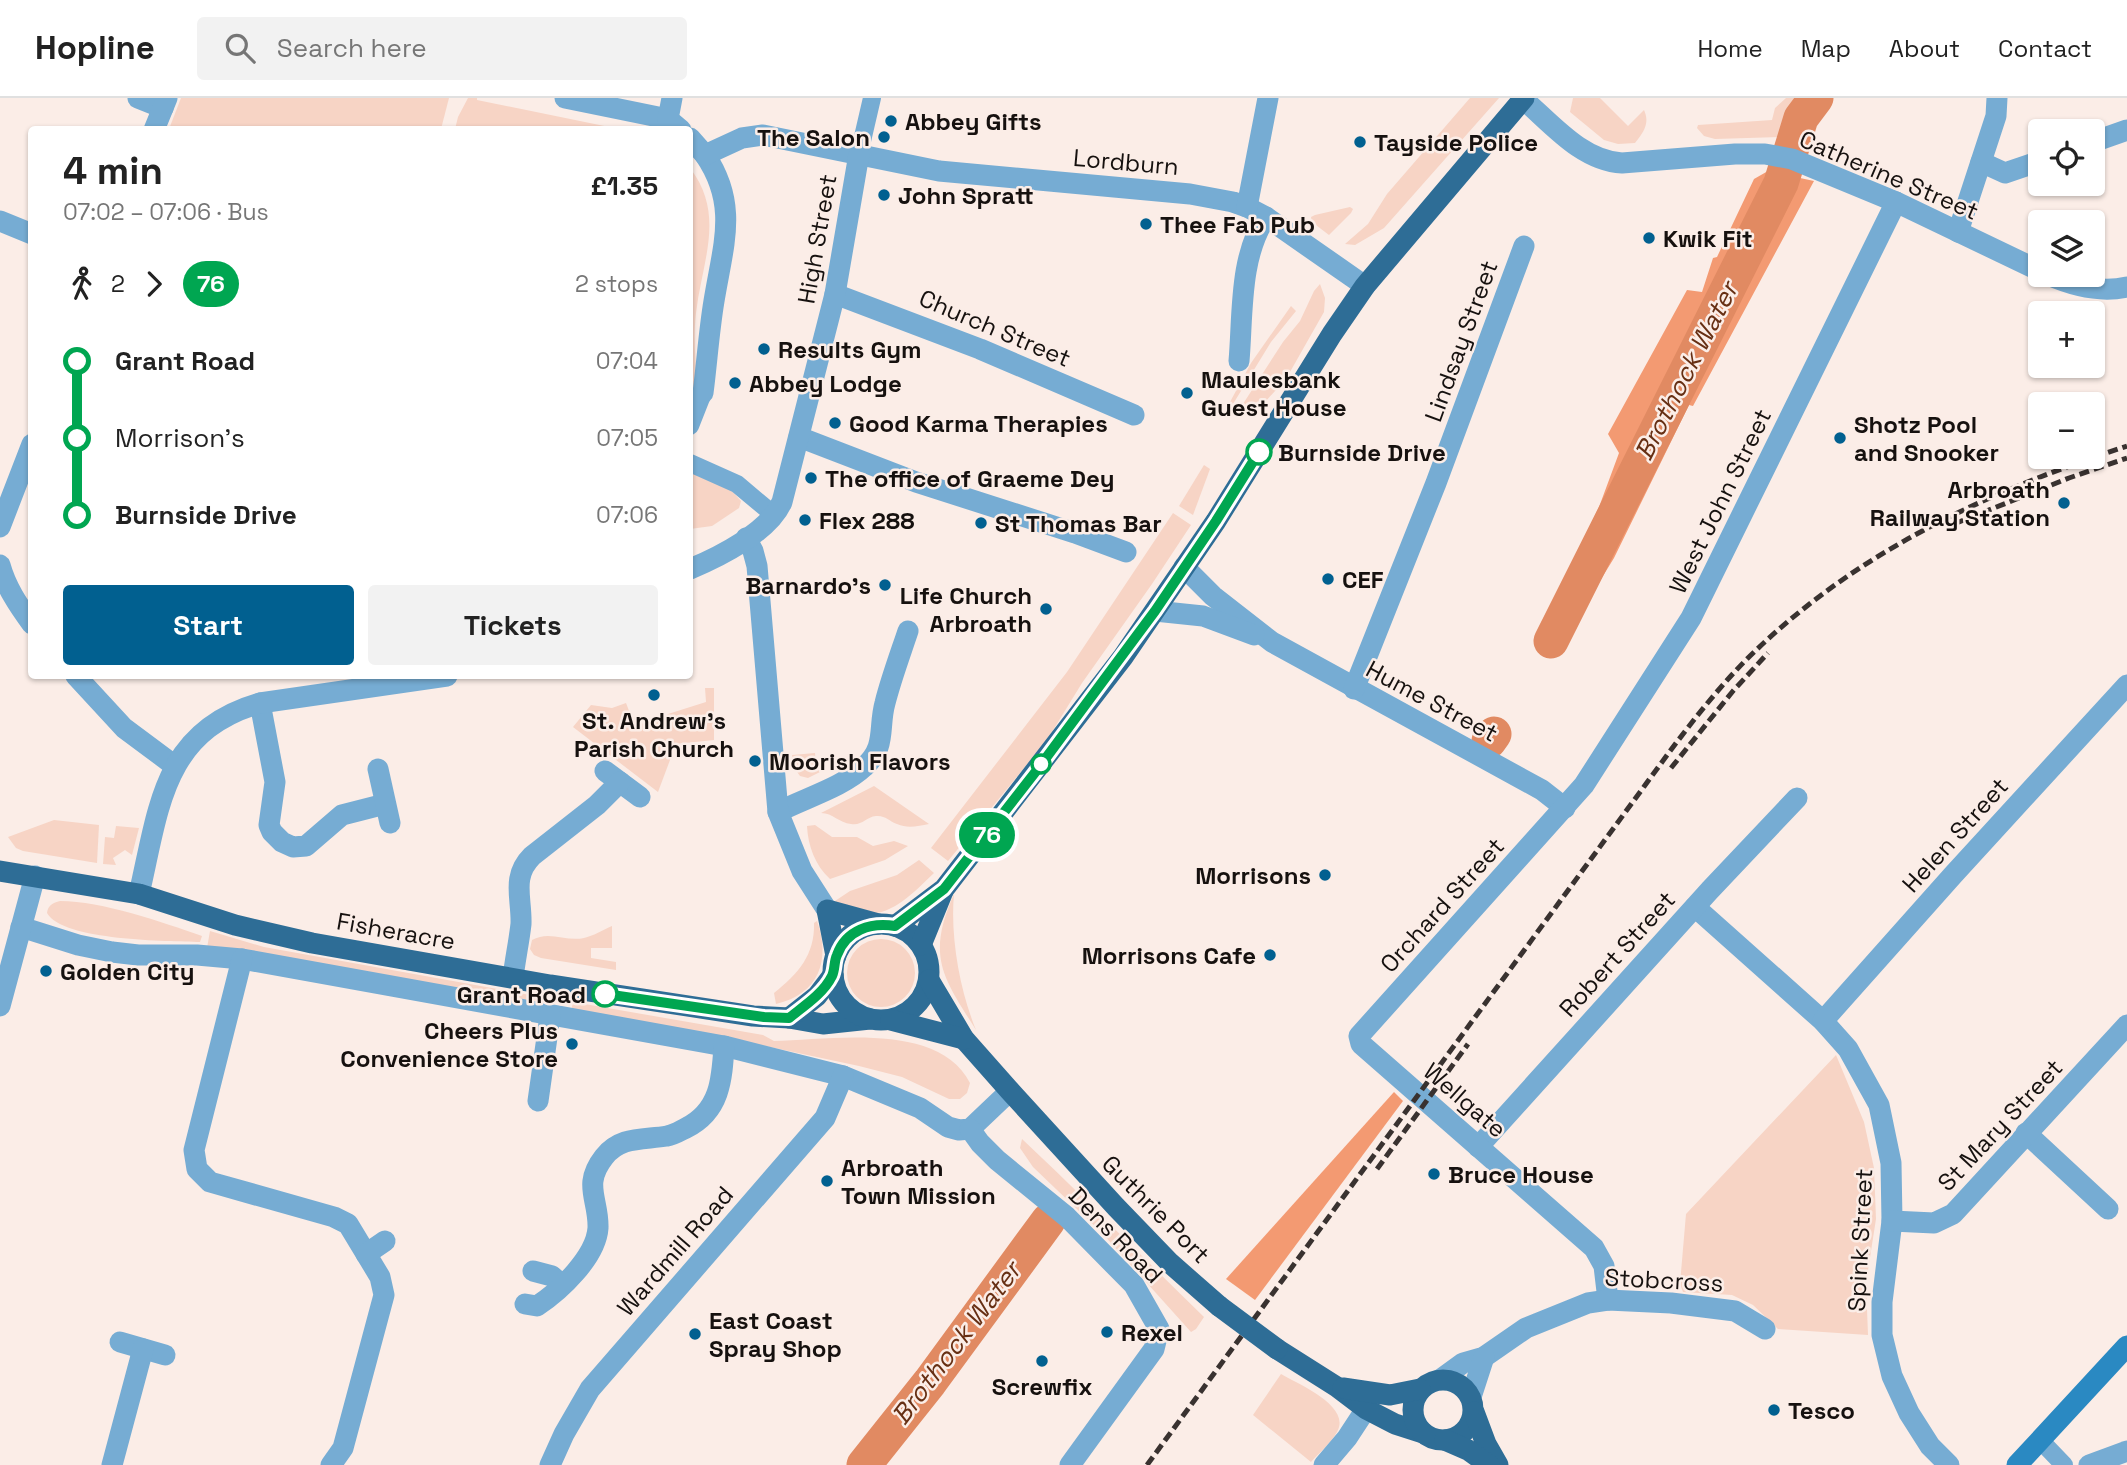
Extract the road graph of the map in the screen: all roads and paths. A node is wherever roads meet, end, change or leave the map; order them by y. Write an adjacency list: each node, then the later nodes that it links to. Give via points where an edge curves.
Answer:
1 (138, 98): 8 (street)
2 (565, 98): 9 (street)
3 (672, 98): 9 (street)
4 (872, 98): 14 (street, High Street)
5 (1268, 98): 19 (street)
6 (1524, 98): 18 (street, Catherine Street, via 1581,149 1608,162 1765,154 1811,165); 25 (main road)
7 (1997, 98): 16 (street)
8 (165, 103): 10 (street)
9 (675, 125)
10 (156, 126)
11 (2127, 130): 12 (street)
12 (2105, 138)
13 (693, 141): 15 (street)
14 (859, 154): 15 (street, Lordburn, via 763,135 742,138); 19 (street, Lordburn, via 939,172 1191,194); 28 (street, High Street)
15 (705, 155): 30 (street, via 721,183 727,230)
16 (1981, 162): 17 (street, via 2005,173); 22 (street)
17 (2028, 165)
18 (1896, 202): 22 (street, Catherine Street); 56 (street, West John Street, via 1690,618)
19 (1257, 212): 25 (street, Lordburn); 29 (street)
20 (0, 221): 21 (street)
21 (28, 232)
22 (1958, 232): 24 (street, Catherine Street)
23 (1524, 246): 50 (street, Lindsay Street, via 1437,483)
24 (2028, 265)
25 (1365, 286): 42 (main road)
26 (2127, 286): 27 (street)
27 (2085, 287)
28 (835, 294): 31 (street, Church Street, via 969,344); 33 (street, High Street)
29 (1238, 361)
30 (704, 393): 32 (street)
31 (1134, 415)
32 (693, 419)
33 (799, 437): 36 (street, High Street, via 784,497); 39 (street, via 916,482)
34 (28, 454): 37 (street)
35 (693, 464): 36 (street, via 737,484)
36 (774, 514): 38 (street, High Street)
37 (0, 527)
38 (746, 538): 41 (street, High Street); 57 (street, via 757,566)
39 (1126, 552)
40 (0, 565): 44 (street)
41 (693, 567)
42 (1184, 567): 43 (main road); 46 (street, Hume Street)
43 (1155, 611): 46 (street, Hume Street, via 1203,616); 60 (main road)
44 (28, 618)
45 (908, 631): 57 (street, via 884,706 877,751 851,777)
46 (1272, 642): 50 (street, Hume Street)
47 (79, 679): 52 (street, via 124,727)
48 (430, 679): 51 (street)
49 (2127, 685): 75 (street, Helen Street)
50 (1354, 689): 56 (street, Hume Street, via 1542,790)
51 (260, 703): 52 (street, via 240,709 200,734); 53 (street, via 275,782 269,825 282,842 306,846 342,815 387,813)
52 (175, 766): 61 (street, via 165,787)
53 (378, 769)
54 (640, 797): 69 (street, via 613,776 597,805 524,865 518,882 520,927)
55 (1797, 799): 62 (street, Robert Street)
56 (1565, 808): 77 (street, Orchard Street)
57 (778, 812): 63 (street, via 802,871)
58 (0, 871): 59 (main road, Fisheracre)
59 (35, 876): 61 (main road, Fisheracre); 65 (street)
60 (944, 889): 64 (main road); 66 (main road)
61 (139, 894): 69 (main road, Fisheracre, via 272,934)
62 (1695, 907): 75 (street, Spink Street); 85 (street, Robert Street)
63 (827, 910): 64 (main road); 68 (main road)
64 (887, 925): 66 (main road); 68 (main road, via 855,932 845,940)
65 (21, 927): 67 (street, via 112,952); 71 (street)
66 (921, 945): 70 (main road)
67 (242, 959): 72 (street); 89 (street, via 194,1150 197,1169 210,1182 348,1224)
68 (834, 965): 73 (main road, via 817,996); 74 (main road, via 836,990 844,1003 856,1013)
69 (513, 978): 73 (main road, Fisheracre)
70 (929, 980): 74 (main road, via 912,1010); 78 (main road, Guthrie Port)
71 (0, 1006)
72 (550, 1016): 79 (street); 82 (street)
73 (789, 1018): 74 (main road, Fisheracre, via 823,1024)
74 (880, 1019): 78 (main road)
75 (1823, 1021): 87 (street, Spink Street, via 1848,1049 1878,1105 1891,1163)
76 (2127, 1025): 84 (street, St Mary Street)
77 (1359, 1036): 85 (street, Wellgate, via 1361,1044)
78 (964, 1039): 81 (main road, Guthrie Port)
79 (724, 1046): 80 (street); 91 (street, via 717,1095 709,1112 670,1136 626,1140 606,1154 593,1172 591,1190 598,1228 593,1248)
80 (843, 1076): 83 (street, via 920,1108 948,1127); 111 (street, Wardmill Road, via 825,1118 590,1389)
81 (1010, 1091): 83 (street); 101 (main road, Guthrie Port, bridge, via 1170,1263 1219,1306)
82 (538, 1101)
83 (971, 1129): 112 (street, Dens Road, via 988,1152 1067,1217 1134,1285 1159,1329 1154,1349)
84 (2026, 1133): 86 (street); 87 (street, St Mary Street, via 1953,1214 1934,1223)
85 (1478, 1147): 92 (street, Wellgate, via 1594,1248 1604,1266)
86 (2108, 1209)
87 (1892, 1221): 116 (street, Spink Street, via 1882,1335 1892,1376 1909,1413)
88 (385, 1241): 89 (street)
89 (366, 1254): 110 (street, via 380,1277 384,1295 343,1448)
90 (533, 1270): 91 (street)
91 (562, 1285): 93 (street, via 537,1306)
92 (1608, 1300): 94 (street, Stobcross, via 1735,1311); 99 (street, Stobcross, via 1588,1303 1526,1328)
93 (525, 1304)
94 (1765, 1329)
95 (120, 1342): 97 (street)
96 (2127, 1346): 107 (main road)
97 (143, 1349): 98 (street); 109 (street)
98 (165, 1355)
99 (1484, 1357): 100 (street, Stobcross, via 1463,1363); 103 (street)
100 (1441, 1379): 102 (main road); 103 (main road, via 1458,1383)
101 (1337, 1387): 102 (main road, Guthrie Port, via 1390,1395); 104 (main road, Guthrie Port)
102 (1420, 1390): 105 (main road, via 1412,1407)
103 (1472, 1404): 106 (main road, via 1468,1428); 115 (main road)
104 (1366, 1409): 105 (main road, Guthrie Port); 113 (street)
105 (1423, 1433): 106 (main road)
106 (1445, 1440): 114 (main road)
107 (2040, 1440): 117 (main road); 118 (street)
108 (2127, 1451): 119 (street)
109 (112, 1465)
110 (331, 1465)
111 (550, 1465)
112 (1070, 1465)
113 (1324, 1465)
114 (1489, 1465)
115 (1498, 1465)
116 (1949, 1465)
117 (2017, 1465)
118 (2064, 1465)
119 (2089, 1465)

